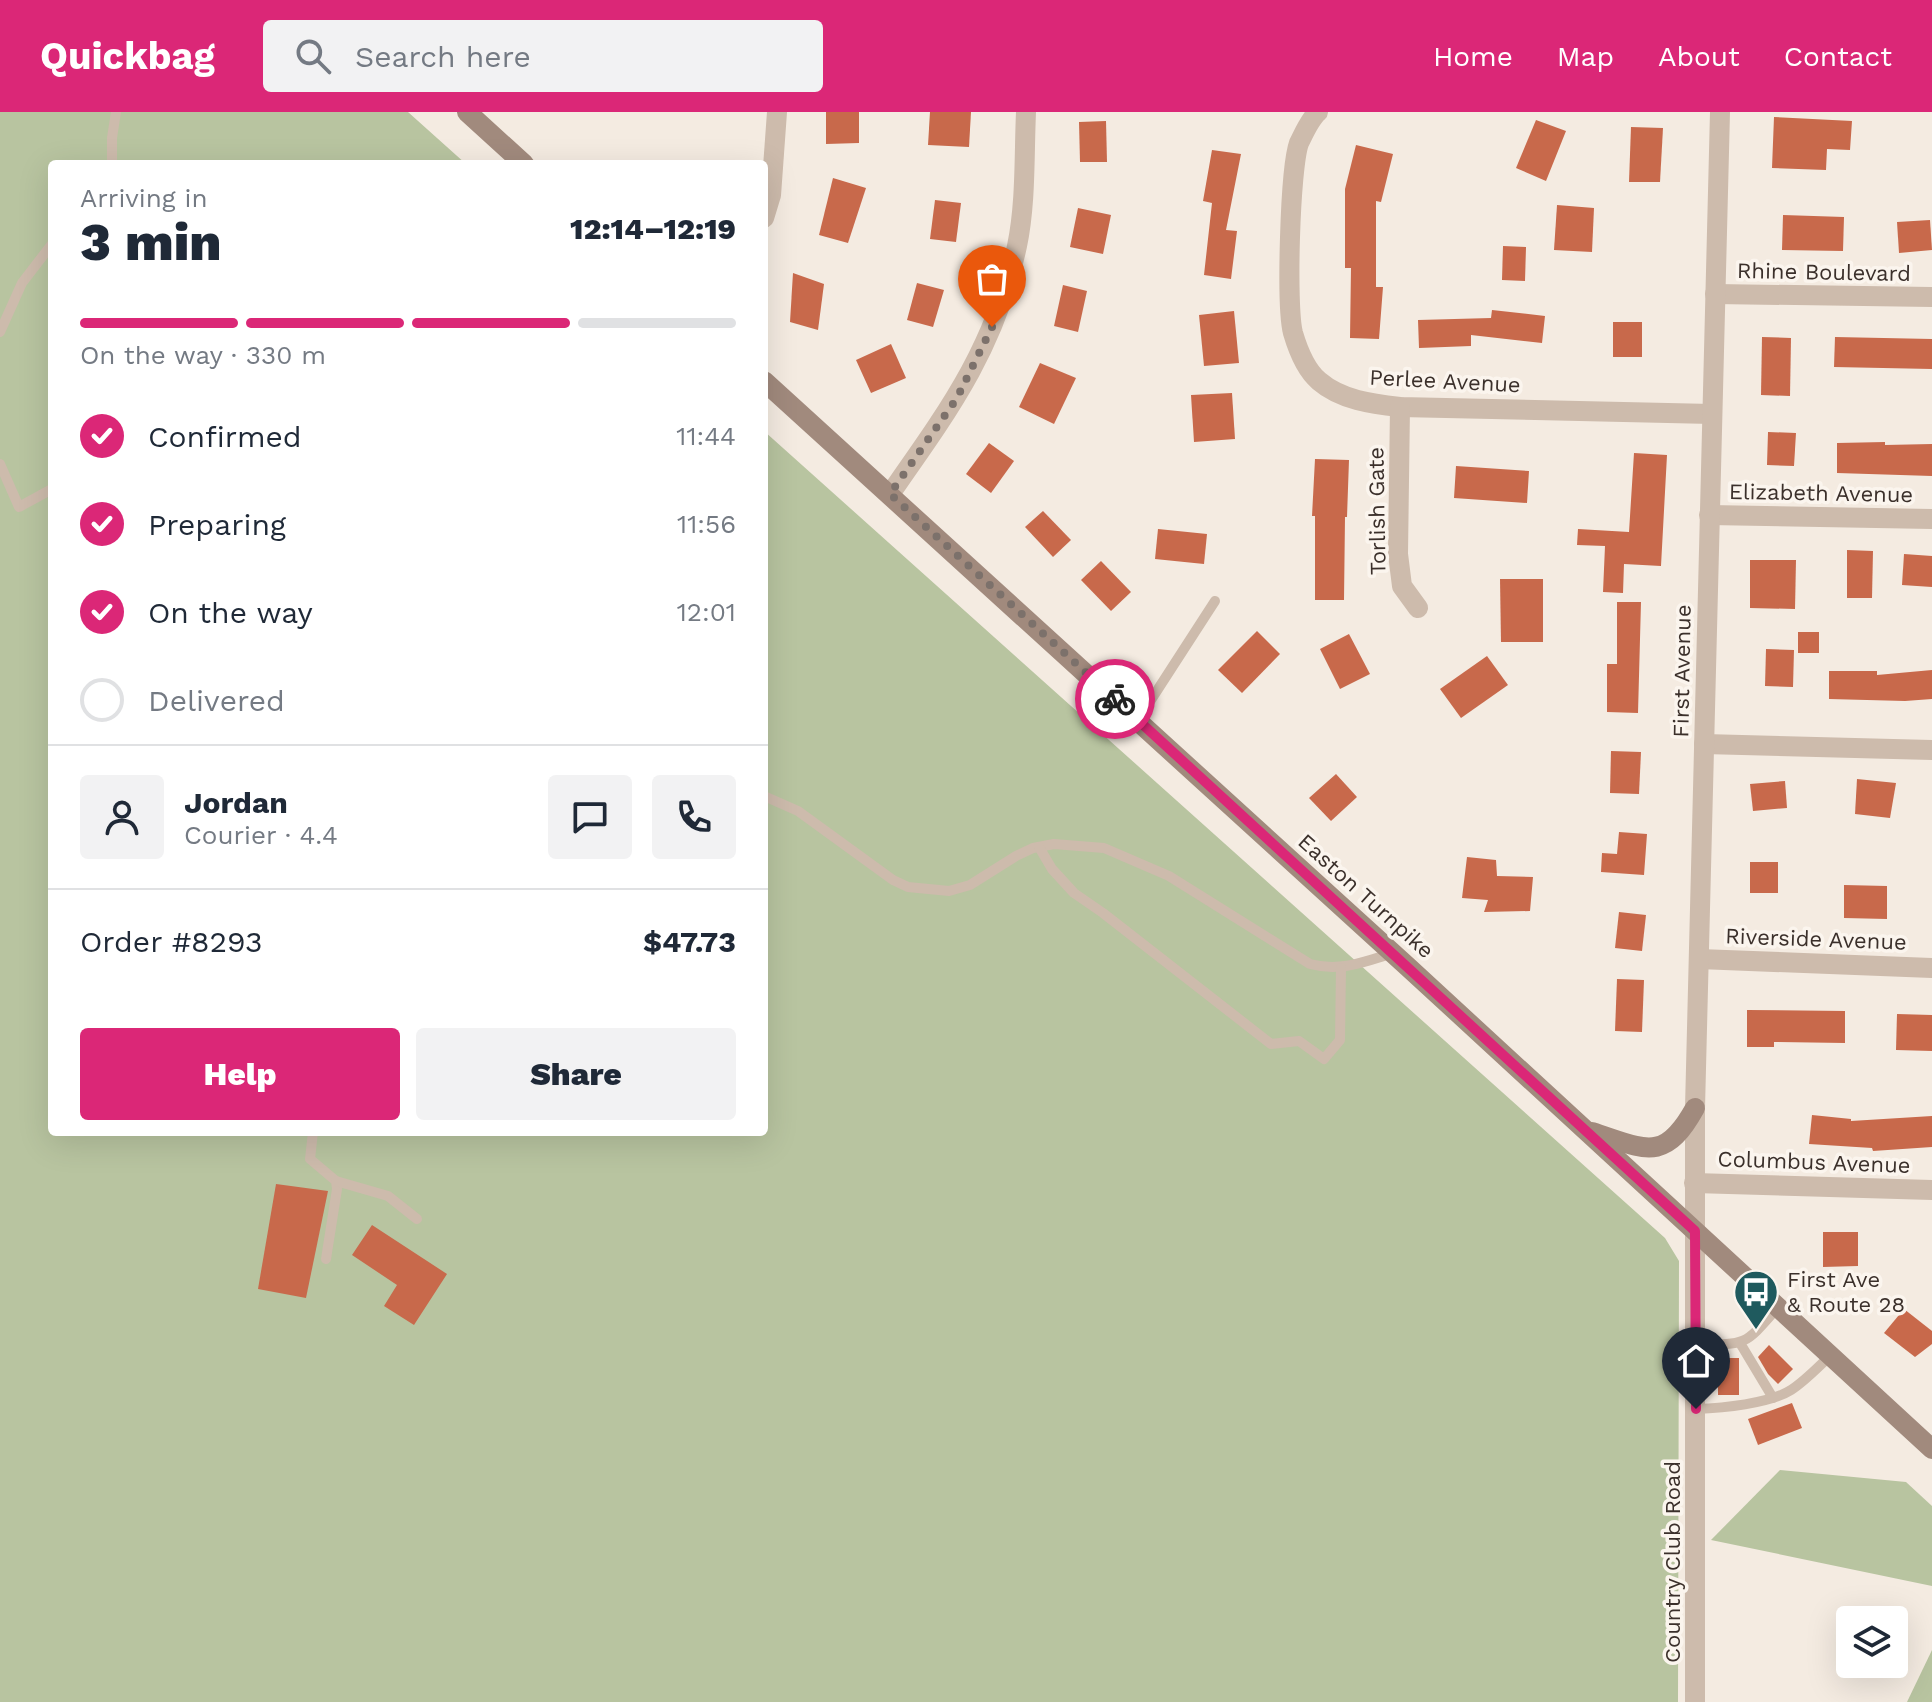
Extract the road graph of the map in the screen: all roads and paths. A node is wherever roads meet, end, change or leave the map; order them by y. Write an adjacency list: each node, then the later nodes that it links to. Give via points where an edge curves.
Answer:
1 (116, 112): 7 (lane)
2 (467, 112): 8 (main road)
3 (777, 112): 9 (street)
4 (1026, 112): 19 (street, via 1017,244 1002,303 957,398)
5 (1318, 112): 15 (street, Perlee Avenue, via 1299,145 1294,173 1293,330 1318,381 1365,403)
6 (1720, 112): 11 (street, First Avenue)
7 (112, 160)
8 (520, 160)
9 (768, 205)
10 (48, 249): 13 (lane, via 22,283)
11 (1715, 294): 12 (street, Rhine Boulevard); 16 (street, First Avenue)
12 (1932, 297)
13 (0, 332)
14 (768, 385): 19 (main road, Easton Turnpike)
15 (1400, 407): 16 (street, Perlee Avenue); 23 (street, Torlish Gate, via 1398,554 1402,586)
16 (1712, 414): 20 (street, First Avenue)
17 (0, 464): 18 (lane, via 19,507)
18 (48, 491)
19 (890, 494): 24 (main road, Easton Turnpike)
20 (1709, 515): 21 (street, Elizabeth Avenue); 25 (street, First Avenue)
21 (1932, 519)
22 (1215, 601): 24 (lane)
23 (1418, 608)
24 (1138, 720): 29 (main road, Easton Turnpike)
25 (1704, 744): 26 (street); 30 (street, First Avenue)
26 (1932, 750)
27 (768, 798): 28 (lane, via 798,811 908,887 949,891 970,885)
28 (1039, 847): 31 (lane, via 1104,848 1134,859 1310,964); 31 (lane, via 1074,893 1271,1044 1299,1041 1324,1059 1340,1040)
29 (1393, 953): 31 (lane); 34 (main road, Easton Turnpike)
30 (1699, 959): 32 (street, Riverside Avenue); 33 (street, First Avenue)
31 (1341, 968)
32 (1932, 968)
33 (1695, 1108): 34 (main road, via 1682,1132 1662,1146 1637,1146); 37 (street, First Avenue)
34 (1586, 1130): 40 (main road, Easton Turnpike)
35 (313, 1136): 36 (lane, via 310,1159)
36 (336, 1181): 39 (lane, via 388,1196); 41 (lane)
37 (1694, 1183): 38 (street, Columbus Avenue); 40 (street, First Avenue)
38 (1932, 1190)
39 (417, 1219)
40 (1695, 1231): 42 (main road, Easton Turnpike); 44 (street, Country Club Road)
41 (326, 1259)
42 (1778, 1307): 43 (lane, via 1752,1338); 45 (main road, Easton Turnpike)
43 (1740, 1343): 44 (lane); 46 (lane)
44 (1696, 1344): 47 (street, Country Club Road)
45 (1830, 1356): 46 (lane, via 1790,1391); 48 (main road, Easton Turnpike)
46 (1773, 1398): 47 (lane)
47 (1696, 1409): 49 (street, Country Club Road)
48 (1932, 1449)
49 (1695, 1702)

